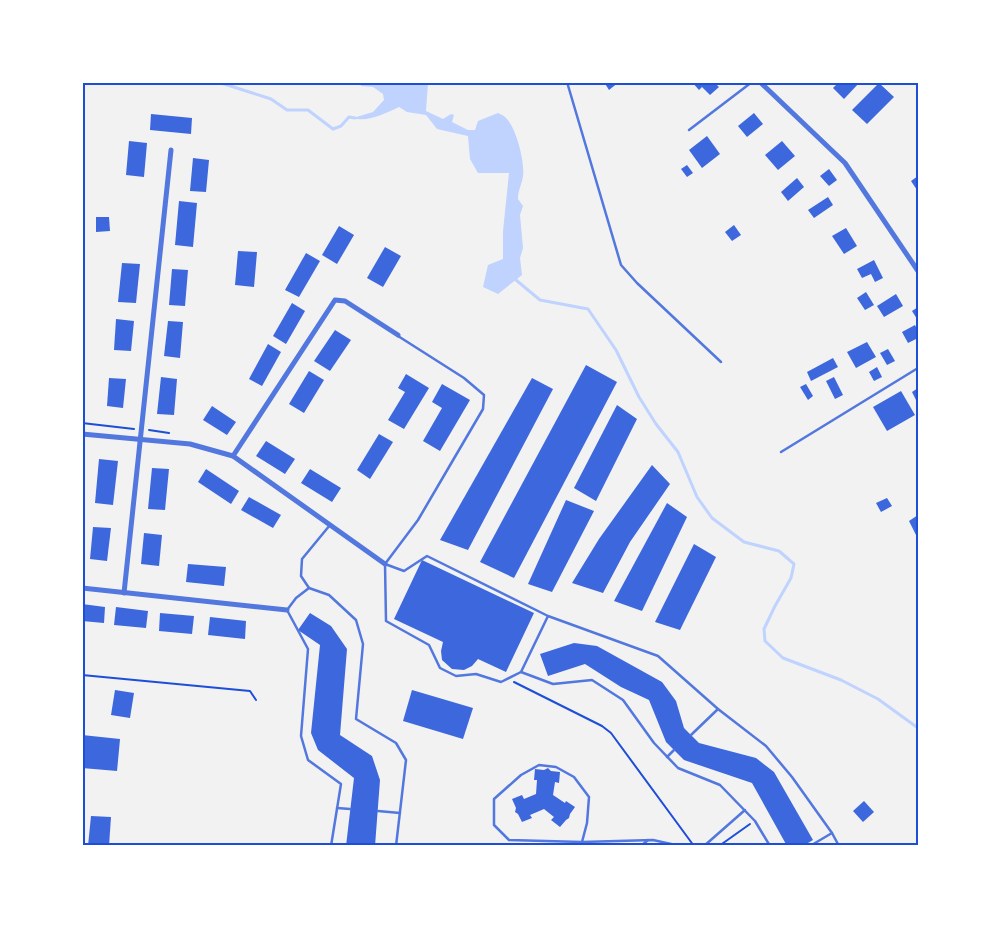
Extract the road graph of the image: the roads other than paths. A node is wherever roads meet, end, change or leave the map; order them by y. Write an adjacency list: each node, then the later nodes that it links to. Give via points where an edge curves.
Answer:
1 (567, 82): 8 (lane, via 621,265)
2 (752, 82): 4 (lane)
3 (760, 82): 6 (street, via 845,163)
4 (689, 130)
5 (171, 150): 11 (street)
6 (918, 271)
7 (398, 335): 13 (street, via 345,301 335,300); 15 (lane, via 484,395 482,409 418,520)
8 (721, 362)
9 (918, 368): 12 (lane)
10 (82, 434): 11 (street)
11 (140, 440): 13 (street, via 190,444); 18 (street)
12 (781, 452)
13 (233, 456): 14 (street)
14 (330, 525): 15 (street); 17 (lane, via 302,558 301,576)
15 (385, 564): 20 (lane, via 404,571 427,556); 21 (lane, via 386,621 429,645 440,668 456,676 476,674 501,682)
16 (82, 588): 18 (street)
17 (309, 588): 19 (lane); 30 (lane, via 329,595 356,620 363,644 356,719 396,743 406,760)
18 (124, 592): 19 (street)
19 (287, 610): 26 (lane, via 308,649 300,736 308,760 341,784)
20 (548, 616): 21 (lane); 22 (lane, via 658,656)
21 (521, 672): 25 (lane, via 552,684 592,680 623,700)
22 (718, 709): 23 (lane); 31 (lane, via 766,746 792,776)
23 (691, 735)
24 (674, 750): 25 (lane)
25 (667, 757): 28 (lane, via 678,768 720,785)
26 (338, 808): 27 (lane); 34 (lane)
27 (350, 809)
28 (745, 810): 38 (lane); 39 (lane)
29 (378, 811): 30 (lane)
30 (400, 813): 35 (lane)
31 (832, 833): 40 (lane); 41 (lane)
32 (650, 840): 33 (lane); 36 (lane); 37 (lane)
33 (582, 842): 33 (lane, via 509,840 494,825 494,799 521,775 539,765 556,766 574,777 589,798)
34 (331, 846)
35 (396, 846)
36 (641, 846)
37 (680, 846)
38 (704, 846)
39 (770, 846)
40 (810, 846)
41 (838, 846)

